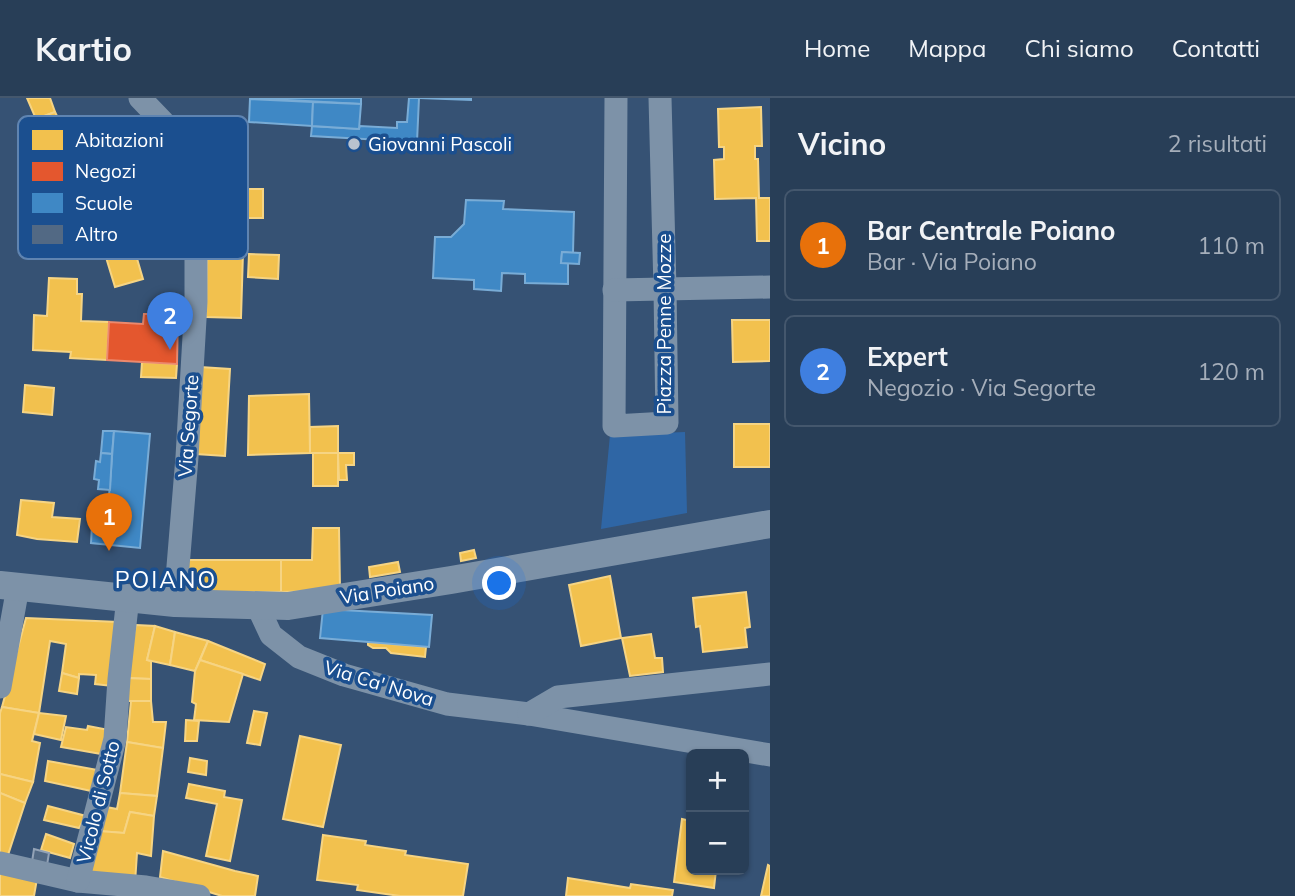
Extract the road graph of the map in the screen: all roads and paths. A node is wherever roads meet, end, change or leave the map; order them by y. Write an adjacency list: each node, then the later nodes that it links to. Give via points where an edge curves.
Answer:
1 (139, 98): 4 (street, Via Segorte)
2 (616, 98): 8 (street, Piazza Penne Mozze)
3 (660, 98): 7 (street, Piazza Penne Mozze)
4 (157, 116)
5 (195, 259): 12 (street, Via Segorte, via 187,457)
6 (770, 288): 7 (street)
7 (665, 289): 8 (street); 8 (street, Piazza Penne Mozze, via 667,423 614,426)
8 (614, 290)
9 (770, 524): 13 (street, Via Poiano, via 315,602)
10 (9, 586): 11 (street, Via Poiano); 15 (street)
11 (128, 597): 12 (street, Via Poiano); 19 (street, Vicolo di Sotto, via 116,739)
12 (175, 603): 13 (street, Via Poiano)
13 (257, 606): 16 (street, Via Ca' Nova, via 271,635 310,662 447,704)
14 (770, 674): 16 (street, via 558,697)
15 (0, 687)
16 (529, 714): 17 (street, Via Ca' Nova)
17 (770, 755)
18 (0, 863): 19 (street)
19 (78, 881): 20 (street)
20 (199, 896)

